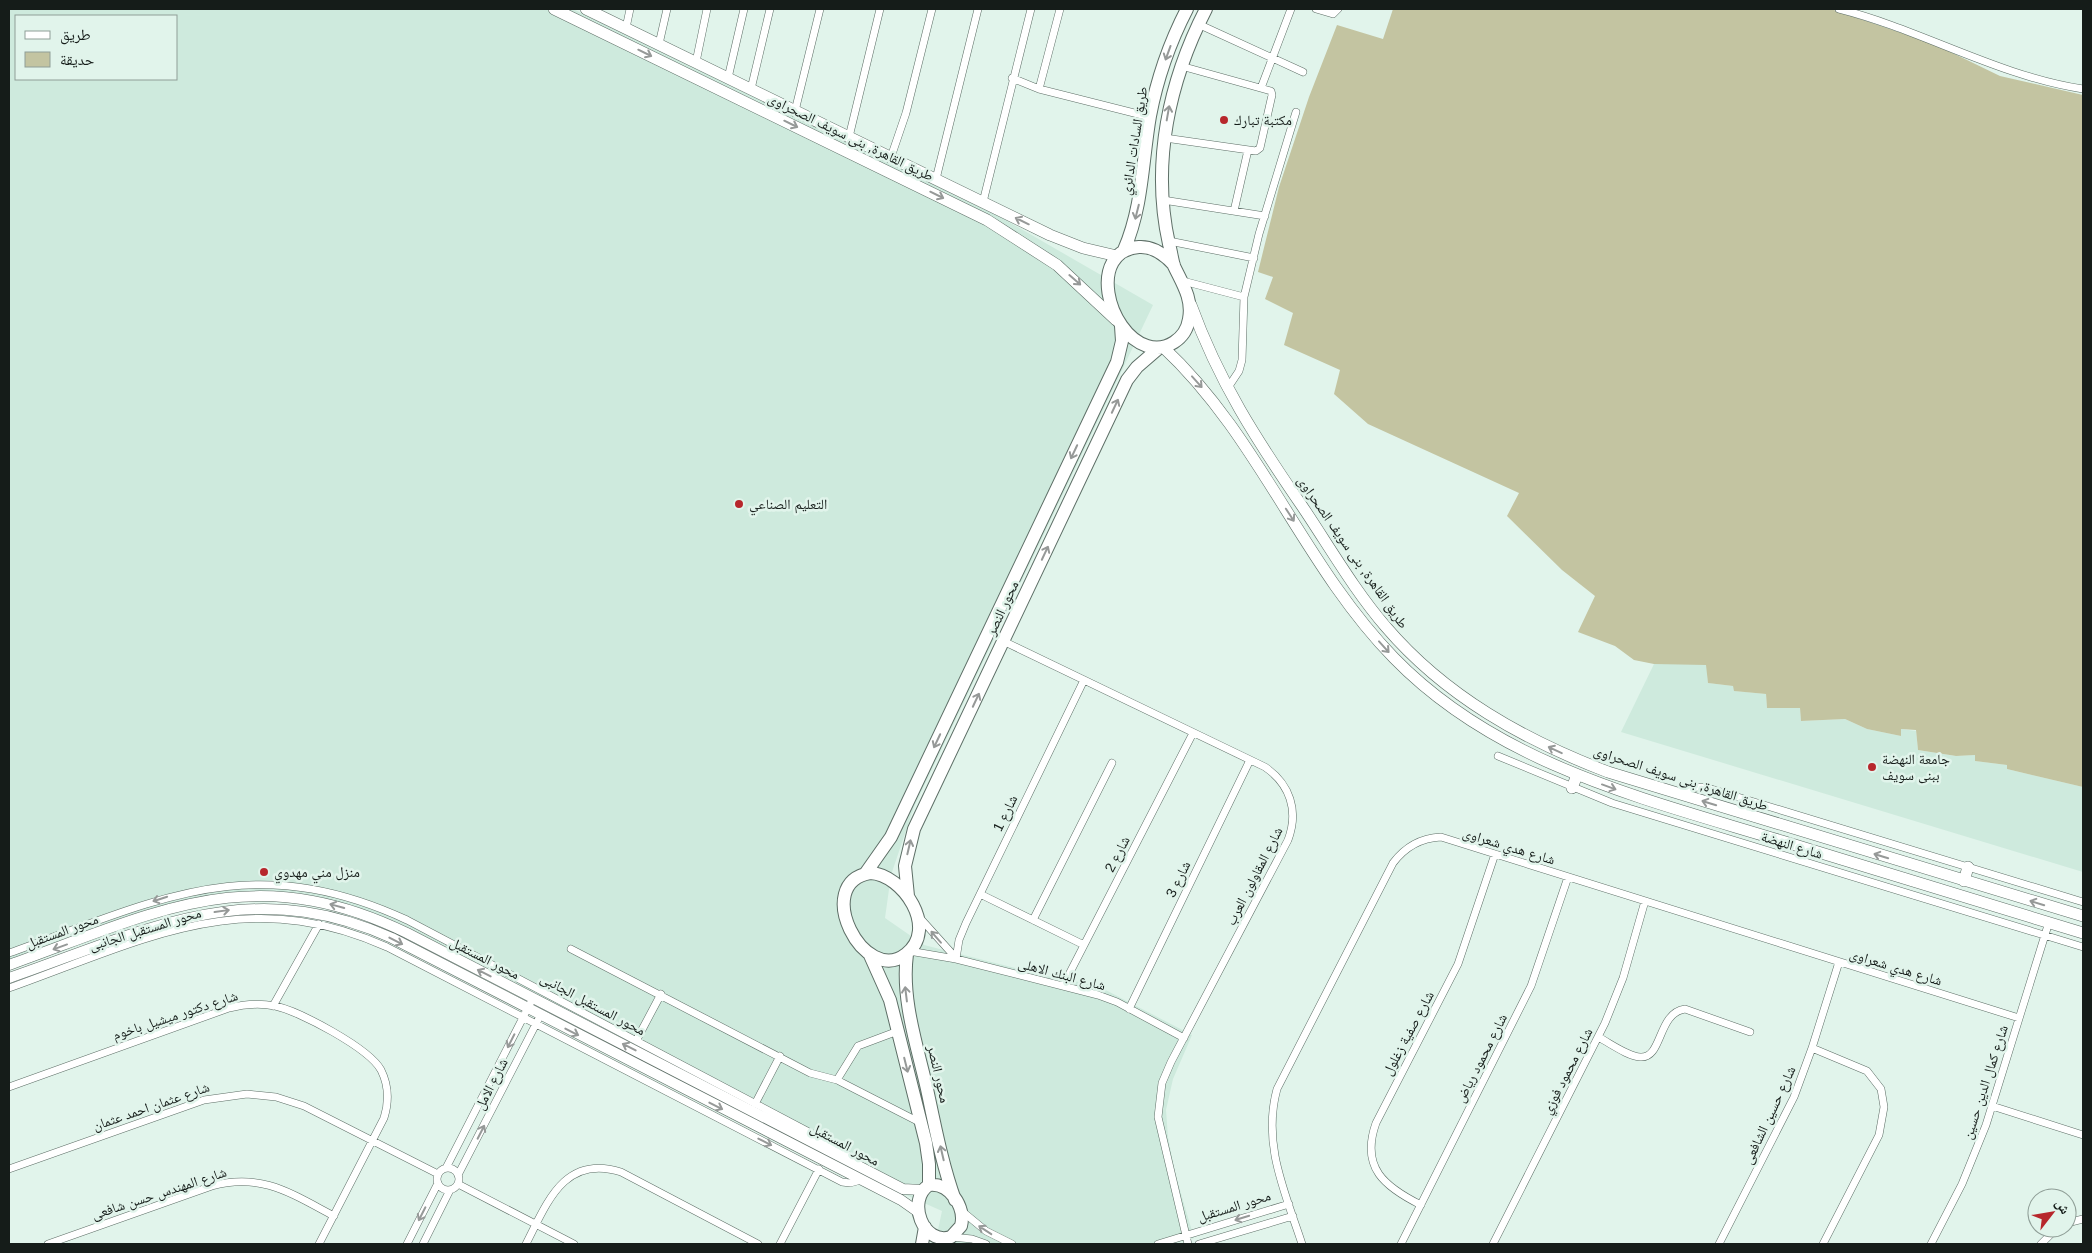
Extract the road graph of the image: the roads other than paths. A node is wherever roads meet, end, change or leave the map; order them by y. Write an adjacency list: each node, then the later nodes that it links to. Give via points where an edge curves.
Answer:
1 (554, 9): 22 (main road, طريق القاهرة, بنى سويف الصحراوى)
2 (630, 9): 21 (street)
3 (667, 9): 23 (street)
4 (707, 9): 25 (street)
5 (744, 9): 28 (street)
6 (770, 9): 31 (street)
7 (820, 9): 34 (street)
8 (880, 9): 37 (street)
9 (932, 9): 40 (street, via 906,113)
10 (978, 9): 42 (street)
11 (1031, 9): 29 (street)
12 (1060, 9): 32 (street)
13 (1187, 9): 36 (highway, طريق السادات الدائري, one-way to 36, via 1167,54)
14 (1206, 9): 20 (highway, طريق السادات الدائري)
15 (1291, 9): 24 (street)
16 (1316, 9): 17 (street, via 1333,14)
17 (1338, 9)
18 (1839, 9): 33 (street, via 1889,24 2018,74)
19 (593, 10): 21 (main road, طريق القاهرة, بنى سويف الصحراوى)
20 (1198, 24): 24 (street); 26 (highway, طريق السادات الدائري)
21 (622, 26): 22 (main road); 23 (main road, طريق القاهرة, بنى سويف الصحراوى)
22 (614, 38): 50 (main road, طريق القاهرة, بنى سويف الصحراوى, one-way to 50, via 975,214)
23 (659, 44): 25 (main road, طريق القاهرة, بنى سويف الصحراوى)
24 (1272, 58): 27 (street); 30 (street)
25 (696, 62): 28 (main road, طريق القاهرة, بنى سويف الصحراوى)
26 (1181, 66): 30 (street); 38 (highway, طريق السادات الدائري, one-way to 26, via 1168,110)
27 (1303, 72)
28 (728, 78): 31 (main road, طريق القاهرة, بنى سويف الصحراوى)
29 (1012, 78): 32 (street); 45 (street)
30 (1261, 88): 39 (street, via 1271,91 1272,95 1260,150)
31 (751, 89): 34 (main road, طريق القاهرة, بنى سويف الصحراوى)
32 (1039, 89): 36 (street)
33 (2083, 89)
34 (795, 110): 37 (main road, طريق القاهرة, بنى سويف الصحراوى)
35 (1296, 112): 47 (street)
36 (1150, 117): 43 (highway, طريق السادات الدائري)
37 (849, 137): 40 (main road, طريق القاهرة, بنى سويف الصحراوى)
38 (1165, 138): 39 (street); 41 (highway, طريق السادات الدائري)
39 (1248, 150): 46 (street)
40 (891, 157): 42 (main road, طريق القاهرة, بنى سويف الصحراوى)
41 (1163, 178): 43 (highway, via 1155,186 1148,185); 44 (highway, طريق السادات الدائري)
42 (936, 179): 45 (main road, طريق القاهرة, بنى سويف الصحراوى)
43 (1143, 179): 51 (highway, طريق السادات الدائري, one-way to 51, via 1135,221)
44 (1163, 200): 46 (street); 49 (highway, طريق السادات الدائري)
45 (983, 202): 48 (main road, طريق القاهرة, بنى سويف الصحراوى, one-way to 45)
46 (1234, 211): 47 (street)
47 (1265, 216): 52 (street)
48 (1050, 235): 50 (main road); 51 (main road, طريق القاهرة, بنى سويف الصحراوى, via 1083,248)
49 (1168, 241): 52 (street); 53 (highway, طريق السادات الدائري)
50 (1040, 253): 57 (main road, طريق القاهرة, بنى سويف الصحراوى, one-way to 57, via 1083,287)
51 (1120, 253): 53 (highway, via 1143,247 1165,254); 57 (highway, via 1111,268 1108,296)
52 (1254, 258): 55 (street)
53 (1174, 265): 54 (highway)
54 (1183, 281): 55 (street); 56 (highway)
55 (1244, 297): 59 (street, via 1242,360)
56 (1188, 298): 58 (highway, via 1190,318 1186,329 1174,343); 59 (main road, طريق القاهرة, بنى سويف الصحراوى)
57 (1119, 323): 58 (highway, via 1139,343); 75 (highway, محور النصر, one-way to 75, via 1122,341 1117,362 891,836)
58 (1161, 348): 60 (main road, طريق القاهرة, بنى سويف الصحراوى, one-way to 60, via 1207,392); 62 (highway, محور النصر, one-way to 58, via 1127,380)
59 (1227, 389): 70 (main road, طريق القاهرة, بنى سويف الصحراوى, one-way to 59, via 1608,772 1541,744 1481,710 1427,669 1371,608 1250,431)
60 (1253, 459): 61 (main road); 68 (main road, طريق القاهرة, بنى سويف الصحراوى, one-way to 68, via 1361,620 1408,672 1442,702 1480,728 1520,750)
61 (1243, 466)
62 (1003, 642): 63 (street, شارع المقاولون العرب); 79 (highway, محور النصر, one-way to 62, via 906,866 911,838)
63 (1084, 680): 64 (street, شارع المقاولون العرب); 78 (street, شارع 1)
64 (1194, 733): 66 (street, شارع المقاولون العرب); 89 (street, شارع 2)
65 (1498, 756): 69 (street, شارع النهضة)
66 (1250, 760): 105 (street, شارع 3); 112 (street, شارع المقاولون العرب, via 1271,771 1286,788 1293,811 1293,826)
67 (1112, 763): 84 (street)
68 (1578, 775): 69 (main road); 72 (main road, طريق القاهرة, بنى سويف الصحراوى, one-way to 72)
69 (1572, 788): 88 (street, شارع النهضة)
70 (1678, 793): 71 (main road, طريق القاهرة, بنى سويف الصحراوى, one-way to 70); 74 (street, via 1702,787)
71 (1733, 811): 72 (main road); 77 (main road, طريق القاهرة, بنى سويف الصحراوى, one-way to 71)
72 (1728, 824): 85 (main road, طريق القاهرة, بنى سويف الصحراوى)
73 (1495, 854): 76 (street, شارع هدي شعراوى); 134 (street, شارع هدي شعراوى, via 1433,838 1410,846 1393,864 1277,1089 1271,1139); 136 (street, شارع صفية زغلول, via 1458,964 1374,1129 1372,1156 1382,1178 1394,1191)
74 (1968, 867): 77 (main road); 81 (street)
75 (865, 874): 79 (highway, via 890,878); 92 (highway, via 849,887 843,911 850,928)
76 (1568, 877): 80 (street, شارع هدي شعراوى); 136 (street, شارع محمود رياض, via 1531,986)
77 (1964, 881): 83 (main road, طريق القاهرة, بنى سويف الصحراوى, one-way to 77)
78 (980, 894): 84 (street); 95 (street, شارع 1, via 962,931)
79 (908, 896): 82 (highway)
80 (1645, 901): 96 (street, شارع هدي شعراوى); 111 (street, شارع محمود فوزي, via 1623,978)
81 (2083, 902)
82 (917, 914): 93 (highway, via 919,931); 95 (street, one-way to 82)
83 (2083, 916)
84 (1033, 920): 89 (street)
85 (2049, 922): 87 (main road, طريق القاهرة, بنى سويف الصحراوى); 88 (street, شارع كمال الدين حسين)
86 (319, 924): 100 (street, محور المستقبل الجانبى, via 261,917 202,923 160,934); 104 (street); 106 (street, محور المستقبل الجانبى, via 354,933 387,947)
87 (2083, 933)
88 (2045, 936): 90 (street, شارع النهضة); 107 (street, شارع كمال الدين حسين)
89 (1084, 945): 99 (street, شارع 2)
90 (2083, 947)
91 (571, 949): 102 (street)
92 (869, 952): 93 (highway, via 891,960); 109 (highway, محور النصر, via 886,989)
93 (908, 952): 95 (street, شارع البنك الاهلى); 135 (highway, محور النصر, one-way to 93, via 946,1170 908,1007 905,986)
94 (9, 953): 101 (street, محور المستقبل الجانبى, one-way to 94, via 382,908 329,892 282,885 234,885 185,892)
95 (956, 959): 99 (street, شارع البنك الاهلى)
96 (1839, 962): 107 (street, شارع هدي شعراوى); 114 (street, شارع حسين الشافعى)
97 (9, 965): 101 (street, محور المستقبل, one-way to 97, via 364,914 325,902 281,896 242,895 184,904)
98 (9, 978): 106 (street, محور المستقبل, one-way to 106, via 186,917 235,909 280,909 335,918 377,932)
99 (1063, 986): 105 (street, شارع البنك الاهلى, via 1098,995)
100 (9, 988)
101 (529, 992): 103 (street, محور المستقبل); 106 (street, شارع الامل); 113 (street, محور المستقبل الجانبى)
102 (661, 994): 113 (street); 115 (street)
103 (546, 1005): 108 (street, شارع الامل); 120 (street, محور المستقبل, one-way to 103)
104 (273, 1006): 117 (street, شارع دكتور ميشيل باخوم, via 256,1004 230,1008); 123 (street, شارع دكتور ميشيل باخوم, via 298,1014 360,1049 375,1062 385,1079 388,1099 384,1118)
105 (1129, 1009): 112 (street, شارع البنك الاهلى)
106 (525, 1013): 108 (street, محور المستقبل); 124 (street, شارع الامل, one-way to 124)
107 (2019, 1018): 119 (street, شارع كمال الدين حسين)
108 (539, 1020): 126 (street, one-way to 126); 128 (street, شارع الامل, one-way to 108); 129 (street, محور المستقبل, one-way to 129)
109 (898, 1031): 116 (street, via 858,1046); 121 (highway, محور النصر, one-way to 121)
110 (1750, 1032): 111 (street, via 1685,1010 1669,1017 1653,1052 1646,1056 1638,1056)
111 (1598, 1037): 160 (street, شارع محمود فوزي)
112 (1184, 1038): 142 (street, شارع المقاولون العرب, via 1162,1083 1158,1117)
113 (636, 1041): 118 (street, محور المستقبل الجانبى)
114 (1812, 1048): 161 (street, شارع حسين الشافعى, via 1789,1108); 162 (street, via 1867,1070 1881,1089 1884,1107 1879,1135)
115 (780, 1056): 116 (street, via 810,1073); 118 (street)
116 (837, 1080): 121 (street)
117 (9, 1086)
118 (755, 1104): 120 (street, محور المستقبل الجانبى)
119 (1992, 1106): 122 (street); 163 (street, شارع كمال الدين حسين, via 1962,1184)
120 (766, 1113): 132 (street, محور المستقبل, via 903,1189)
121 (921, 1123): 132 (highway, محور النصر, via 928,1153)
122 (2083, 1133)
123 (373, 1140): 125 (street, شارع عثمان احمد عثمان, via 290,1101 262,1095 232,1095 204,1100); 127 (street, شارع عثمان احمد عثمان); 138 (street, شارع دكتور ميشيل باخوم)
124 (446, 1168): 127 (street); 128 (street)
125 (9, 1169)
126 (818, 1170): 129 (street, via 845,1183); 151 (street)
127 (438, 1174): 130 (street)
128 (458, 1175): 131 (street)
129 (861, 1180): 137 (street, محور المستقبل, via 902,1200)
130 (438, 1183): 133 (street); 146 (street, one-way to 146)
131 (458, 1184): 133 (street); 140 (street)
132 (926, 1188): 135 (highway, via 943,1187); 137 (highway, via 918,1201)
133 (450, 1190): 147 (street)
134 (1289, 1204): 139 (street, شارع هدي شعراوى); 142 (street, محور المستقبل, one-way to 142)
135 (958, 1205): 143 (highway, via 961,1226); 154 (street, one-way to 135, via 986,1231)
136 (1420, 1205): 159 (street, شارع محمود رياض)
137 (918, 1212): 141 (highway)
138 (334, 1216): 144 (street, شارع المهندس حسن شافعى, via 274,1186 232,1181); 145 (street, شارع دكتور ميشيل باخوم)
139 (1293, 1216): 157 (street, محور المستقبل); 158 (street, شارع هدي شعراوى)
140 (536, 1224): 148 (street); 149 (street); 150 (street, via 551,1195 562,1182 585,1170 603,1168 621,1172)
141 (925, 1227): 143 (highway, via 936,1237); 152 (highway)
142 (1185, 1235): 155 (street, محور المستقبل); 156 (street, شارع المقاولون العرب)
143 (947, 1240): 153 (street, via 972,1239)
144 (48, 1244)
145 (319, 1244)
146 (406, 1244)
147 (422, 1244)
148 (526, 1244)
149 (574, 1244)
150 (758, 1244)
151 (780, 1244)
152 (922, 1244)
153 (986, 1244)
154 (1012, 1244)
155 (1158, 1244)
156 (1188, 1244)
157 (1198, 1244)
158 (1302, 1244)
159 (1401, 1244)
160 (1493, 1244)
161 (1719, 1244)
162 (1823, 1244)
163 (1931, 1244)

